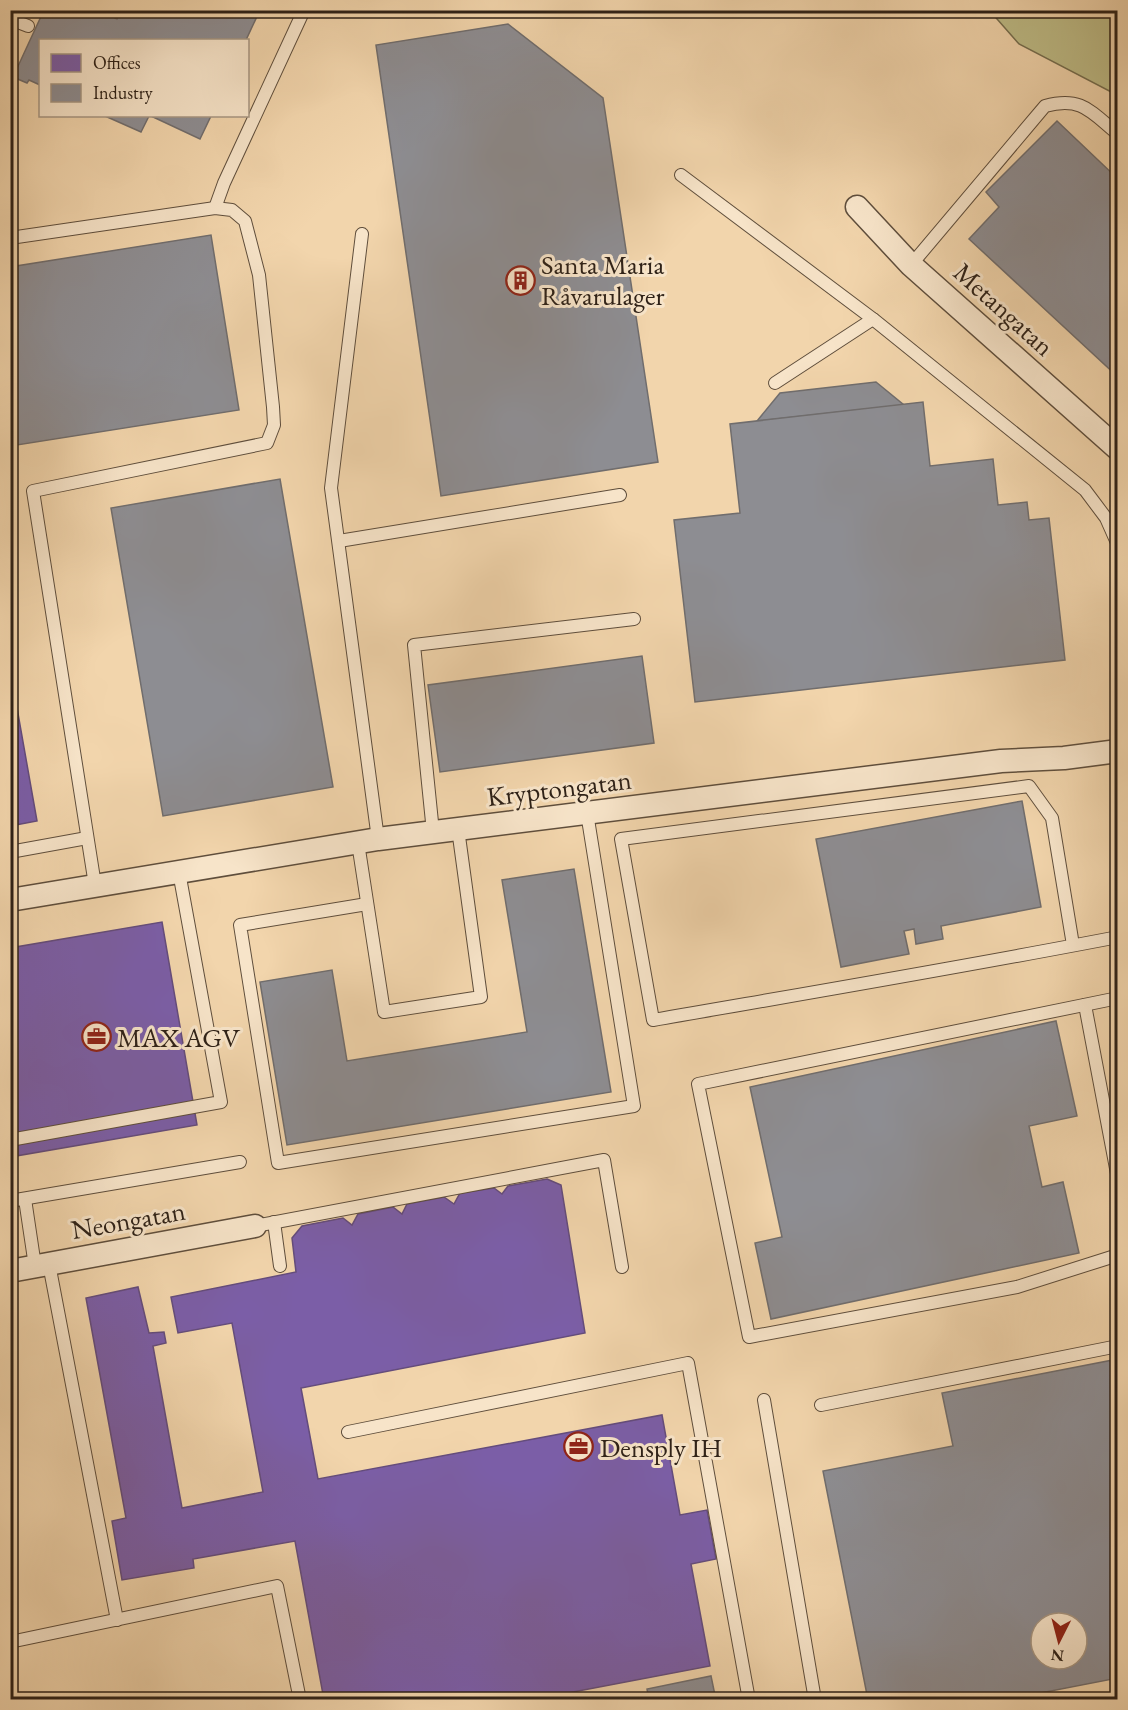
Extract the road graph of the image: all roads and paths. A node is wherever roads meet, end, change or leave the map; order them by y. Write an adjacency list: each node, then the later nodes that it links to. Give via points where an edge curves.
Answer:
1 (304, 10): 7 (lane)
2 (10, 19): 3 (lane)
3 (28, 26)
4 (1118, 134): 10 (lane, via 1083,105 1063,101 1045,106)
5 (681, 175): 11 (lane)
6 (857, 207): 10 (street, Metangatan)
7 (215, 208): 9 (lane); 22 (lane, via 232,210 245,221 258,275 274,425 267,443 33,491)
8 (362, 234): 15 (lane, via 331,488)
9 (10, 238)
10 (911, 265): 13 (street, Metangatan)
11 (873, 319): 12 (lane); 16 (lane, via 1085,490 1106,518)
12 (775, 384)
13 (1118, 448)
14 (620, 495): 15 (lane)
15 (339, 541): 23 (lane)
16 (1118, 545)
17 (634, 619): 21 (lane, via 414,645)
18 (1118, 751): 19 (street, Kryptongatan, via 1001,761)
19 (587, 813): 20 (street, Kryptongatan); 28 (lane, via 634,1106 278,1162 240,925)
20 (458, 829): 21 (street, Kryptongatan); 28 (lane, via 481,997 384,1012)
21 (432, 832): 23 (street, Kryptongatan)
22 (87, 838): 24 (lane); 26 (lane)
23 (368, 841): 25 (street, Kryptongatan); 28 (lane)
24 (10, 852)
25 (179, 872): 26 (street, Kryptongatan); 33 (lane, via 221,1102)
26 (95, 885): 27 (street, Kryptongatan)
27 (10, 900)
28 (368, 904)
29 (1118, 937): 30 (lane)
30 (1073, 945): 30 (lane, via 653,1020 621,839 1029,786 1052,818)
31 (1118, 998): 32 (lane)
32 (1085, 1005): 35 (lane); 39 (lane, via 698,1084 749,1337 1017,1287)
33 (10, 1140)
34 (240, 1162): 36 (lane)
35 (1118, 1179)
36 (25, 1199): 37 (lane); 40 (lane)
37 (10, 1201)
38 (265, 1224): 40 (street, Neongatan); 41 (lane); 42 (lane, via 604,1160)
39 (1118, 1255)
40 (42, 1265): 43 (street, Neongatan); 48 (lane)
41 (280, 1266)
42 (622, 1267)
43 (10, 1270)
44 (1118, 1346): 46 (lane)
45 (764, 1400): 52 (lane)
46 (821, 1405)
47 (348, 1432): 51 (lane, via 688,1363)
48 (117, 1620): 49 (lane); 50 (lane, via 277,1586)
49 (10, 1642)
50 (300, 1700)
51 (749, 1700)
52 (815, 1700)

